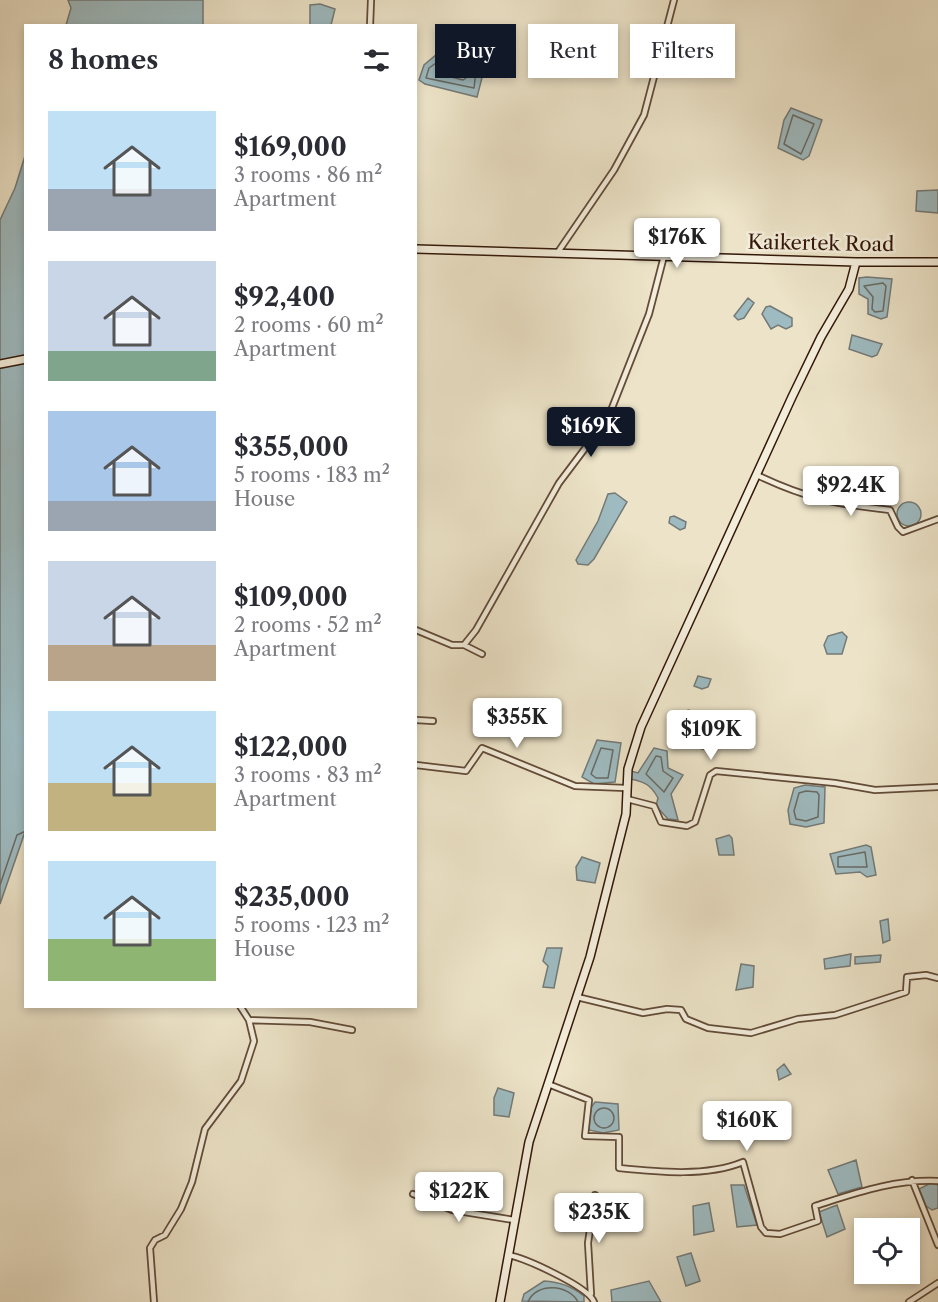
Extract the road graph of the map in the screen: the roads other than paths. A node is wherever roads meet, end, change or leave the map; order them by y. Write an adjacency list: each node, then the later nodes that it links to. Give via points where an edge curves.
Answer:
1 (371, 0): 3 (street)
2 (674, 0): 5 (street, via 644,115 614,170)
3 (370, 24)
4 (417, 249): 5 (main road, Kaikertek Road)
5 (558, 252): 6 (main road, Kaikertek Road)
6 (664, 256): 7 (main road, Kaikertek Road); 14 (street, via 649,314 608,418 559,483)
7 (856, 262): 8 (main road, Kaikertek Road); 11 (main road, via 849,289 821,337)
8 (938, 262)
9 (24, 359): 10 (main road)
10 (0, 364)
11 (757, 475): 12 (street, via 830,503 890,510 903,532); 19 (main road, via 641,727)
12 (938, 519)
13 (417, 630): 14 (street, via 456,646)
14 (464, 645): 15 (street)
15 (482, 654)
16 (417, 720): 17 (street)
17 (433, 721)
18 (417, 765): 19 (street, via 466,771 482,748 575,786)
19 (626, 788): 21 (main road)
20 (938, 788): 21 (street, via 875,790 716,771 710,775 695,822 687,826 661,822 654,806)
21 (627, 800): 23 (main road)
22 (938, 978): 23 (street, via 907,977 906,992 835,1015 798,1019 751,1033 708,1028 686,1019 681,1010 643,1013)
23 (577, 997): 27 (main road)
24 (241, 1008): 25 (street)
25 (249, 1020): 26 (street, via 310,1022); 37 (street, via 254,1041 241,1081 205,1129 181,1209 165,1235 150,1248)
26 (352, 1030)
27 (548, 1084): 28 (street, via 589,1100 585,1136 619,1137 619,1168 718,1170 743,1162 766,1233 780,1234 818,1221 815,1206 869,1188); 32 (main road, via 529,1142)
28 (912, 1180): 29 (street); 33 (street)
29 (938, 1180)
30 (413, 1194): 32 (street, via 452,1210)
31 (595, 1195): 36 (street, via 588,1243)
32 (514, 1220): 34 (main road)
33 (938, 1245)
34 (508, 1255): 36 (street, via 529,1261); 38 (main road)
35 (938, 1283): 40 (street)
36 (591, 1294): 39 (street)
37 (154, 1302)
38 (500, 1302)
39 (594, 1302)
40 (909, 1302)

